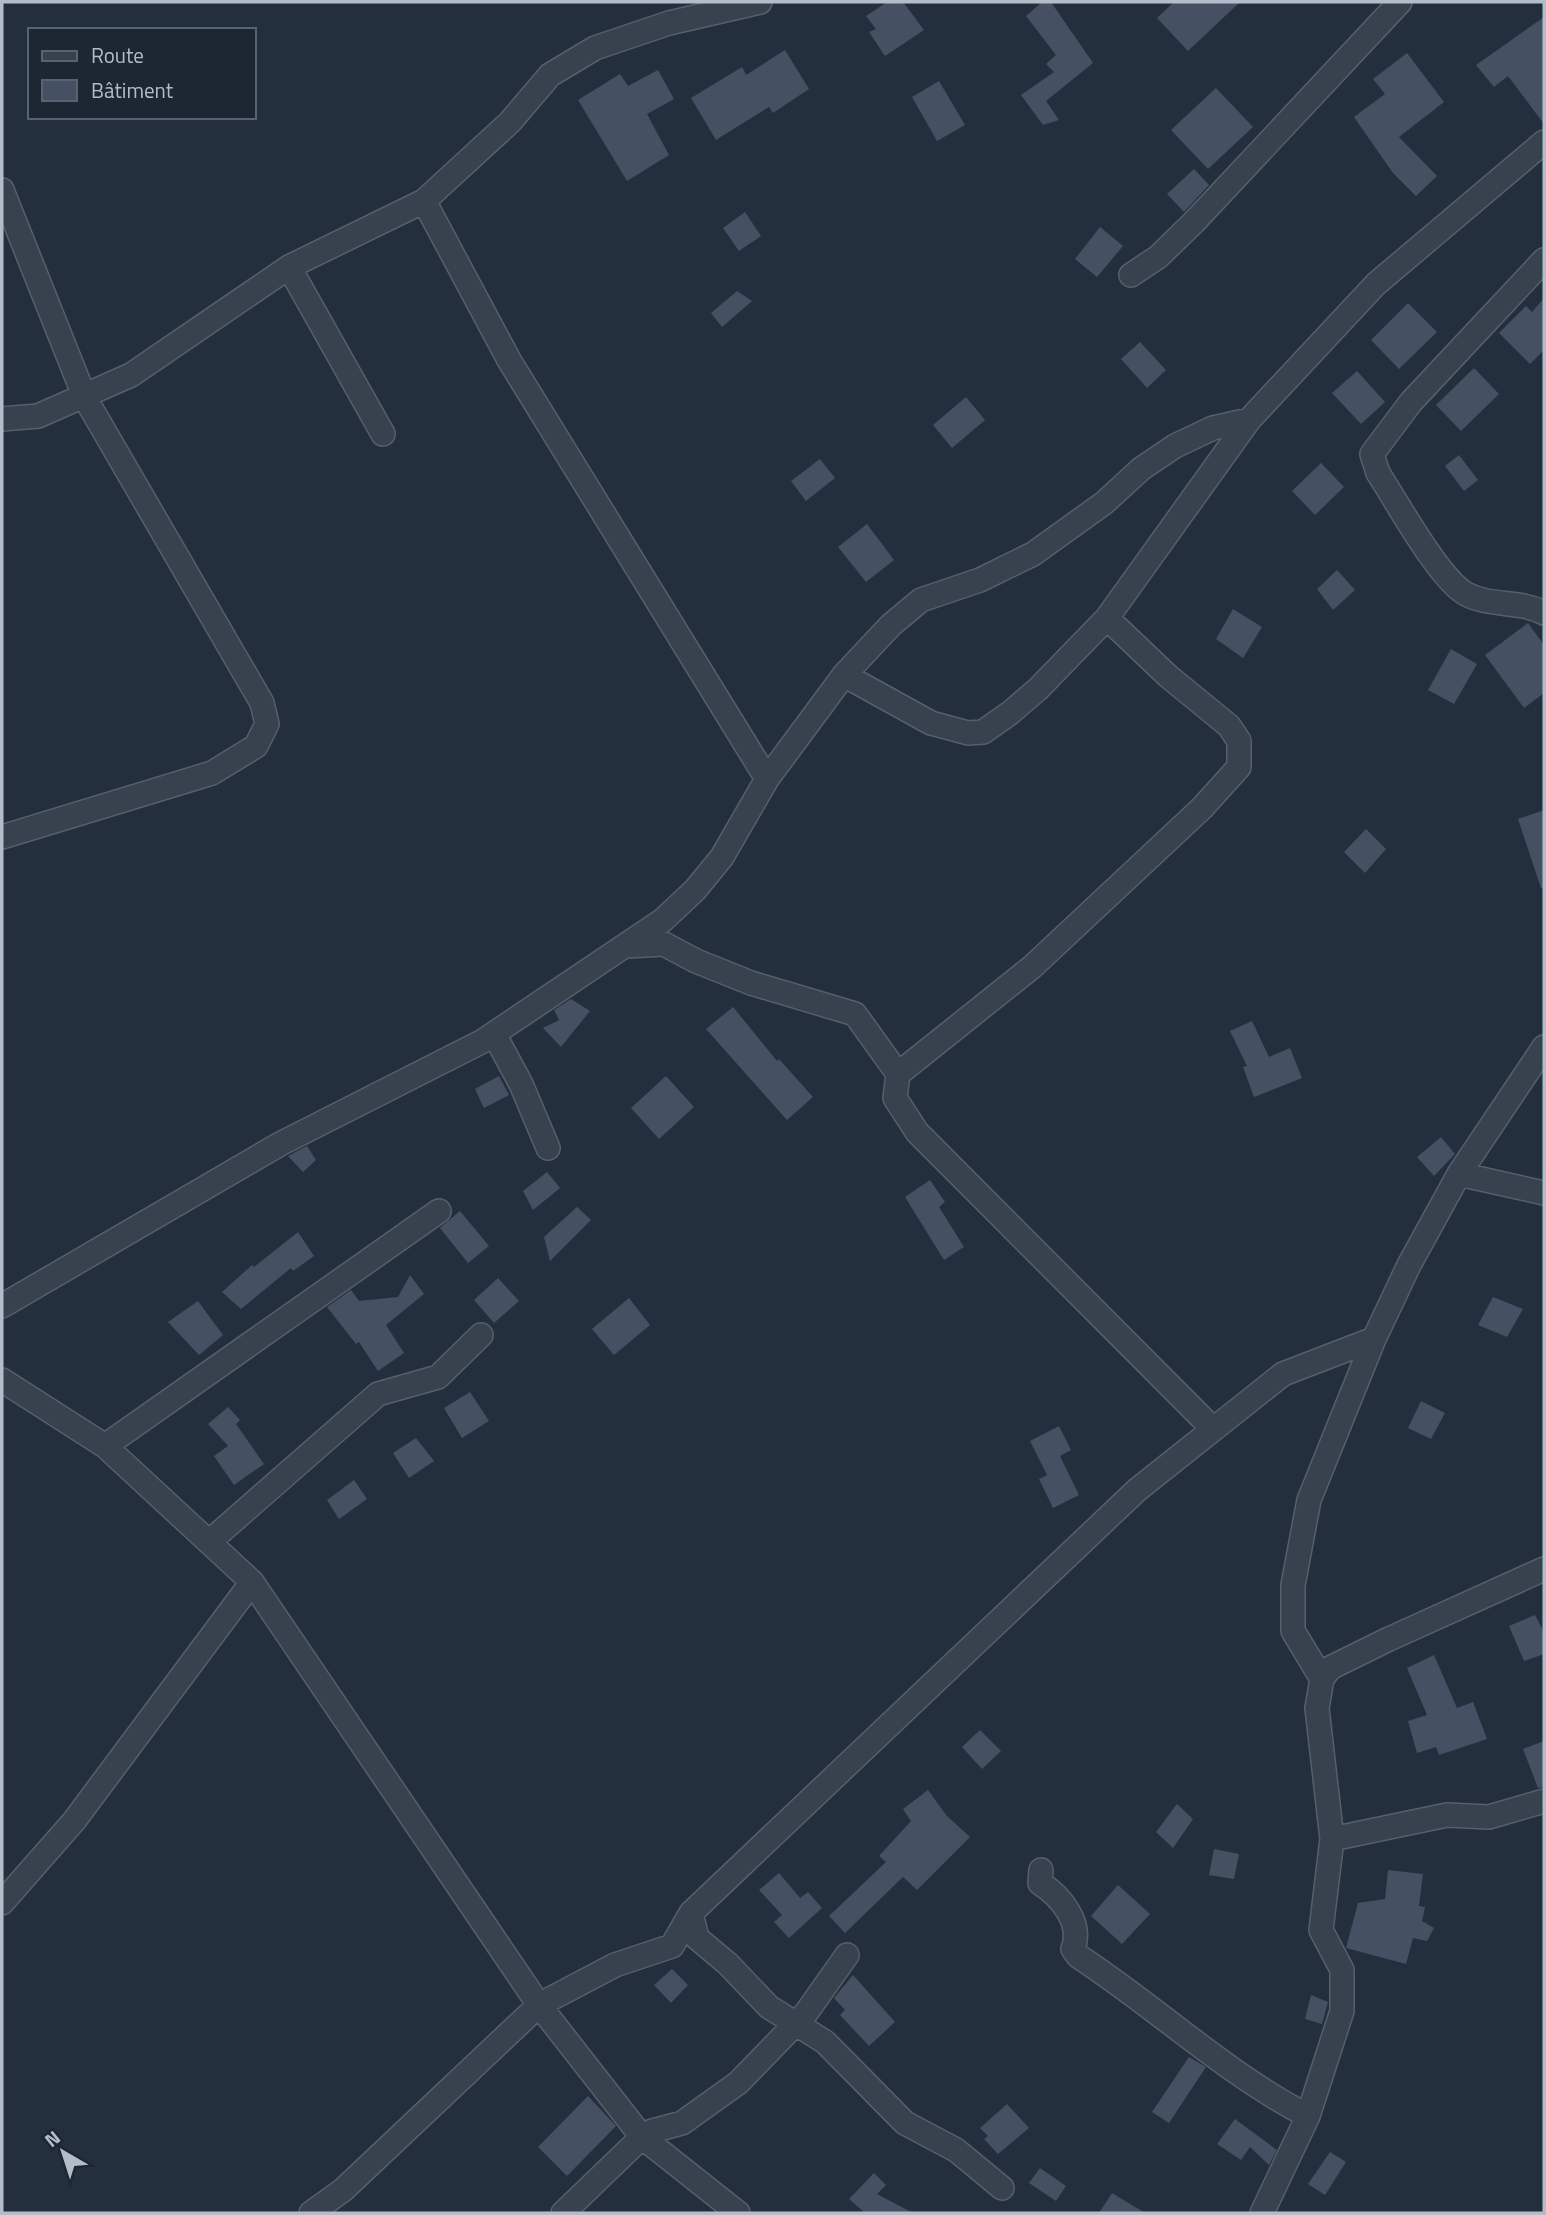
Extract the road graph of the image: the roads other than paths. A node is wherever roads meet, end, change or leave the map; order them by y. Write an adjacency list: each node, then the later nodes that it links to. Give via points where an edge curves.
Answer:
1 (760, 2): 5 (street, via 669,23 595,48 572,61 550,75 510,122)
2 (1400, 2): 8 (street, via 1194,222 1158,257)
3 (1544, 142): 11 (street, via 1376,285)
4 (2, 190): 9 (street)
5 (424, 201): 7 (street); 16 (street, via 509,360)
6 (1544, 260): 13 (street, via 1411,402 1372,454 1378,473 1448,579 1466,594)
7 (289, 267): 9 (street, via 131,375); 12 (street)
8 (1131, 275)
9 (85, 398): 10 (street, via 38,416); 17 (street, via 262,703 267,724 256,746 212,773)
10 (2, 419)
11 (1248, 420): 14 (street); 15 (street, via 1213,428 1175,446 1033,554 981,580 921,600)
12 (383, 433)
13 (1544, 613)
14 (1107, 618): 15 (street, via 1038,689 983,732 968,733 931,723); 21 (street, via 1229,726 1239,741 1239,768 1032,967)
15 (844, 675): 16 (street)
16 (767, 779): 18 (street, via 722,857 695,890)
17 (2, 837)
18 (627, 946): 19 (street); 21 (street, via 664,944 751,983 855,1014)
19 (494, 1034): 22 (street); 26 (street, via 280,1144)
20 (1544, 1047): 23 (street)
21 (898, 1074): 30 (street, via 895,1098 917,1132)
22 (548, 1148)
23 (1458, 1174): 24 (street); 28 (street)
24 (1544, 1194)
25 (439, 1211): 31 (street)
26 (2, 1306)
27 (481, 1335): 32 (street, via 438,1377 378,1394)
28 (1374, 1339): 30 (street, via 1283,1374); 35 (street, via 1309,1500 1293,1585 1293,1631)
29 (2, 1380): 31 (street)
30 (1213, 1429): 40 (street, via 1137,1490)
31 (105, 1446): 32 (street)
32 (209, 1542): 34 (street)
33 (1544, 1569): 35 (street, via 1330,1668)
34 (252, 1582): 39 (street, via 74,1821); 42 (street)
35 (1322, 1679): 37 (street, via 1317,1708)
36 (1544, 1801): 37 (street, via 1489,1817 1447,1815)
37 (1332, 1839): 44 (street, via 1321,1930 1342,1970 1342,2011)
38 (1041, 1870): 44 (street, via 1040,1883 1056,1893 1070,1915 1076,1941 1073,1949 1078,1956 1266,2094)
39 (2, 1903)
40 (691, 1913): 42 (street, via 672,1946 615,1965); 43 (street, via 697,1938 769,2007)
41 (847, 1955): 43 (street)
42 (539, 2005): 45 (street); 47 (street, via 343,2190)
43 (797, 2022): 45 (street, via 738,2083 682,2123); 46 (street, via 825,2042 905,2123 956,2150)
44 (1308, 2116): 50 (street)
45 (642, 2137): 48 (street); 49 (street)
46 (1002, 2188)
47 (311, 2213)
48 (563, 2213)
49 (738, 2213)
50 (1262, 2213)

